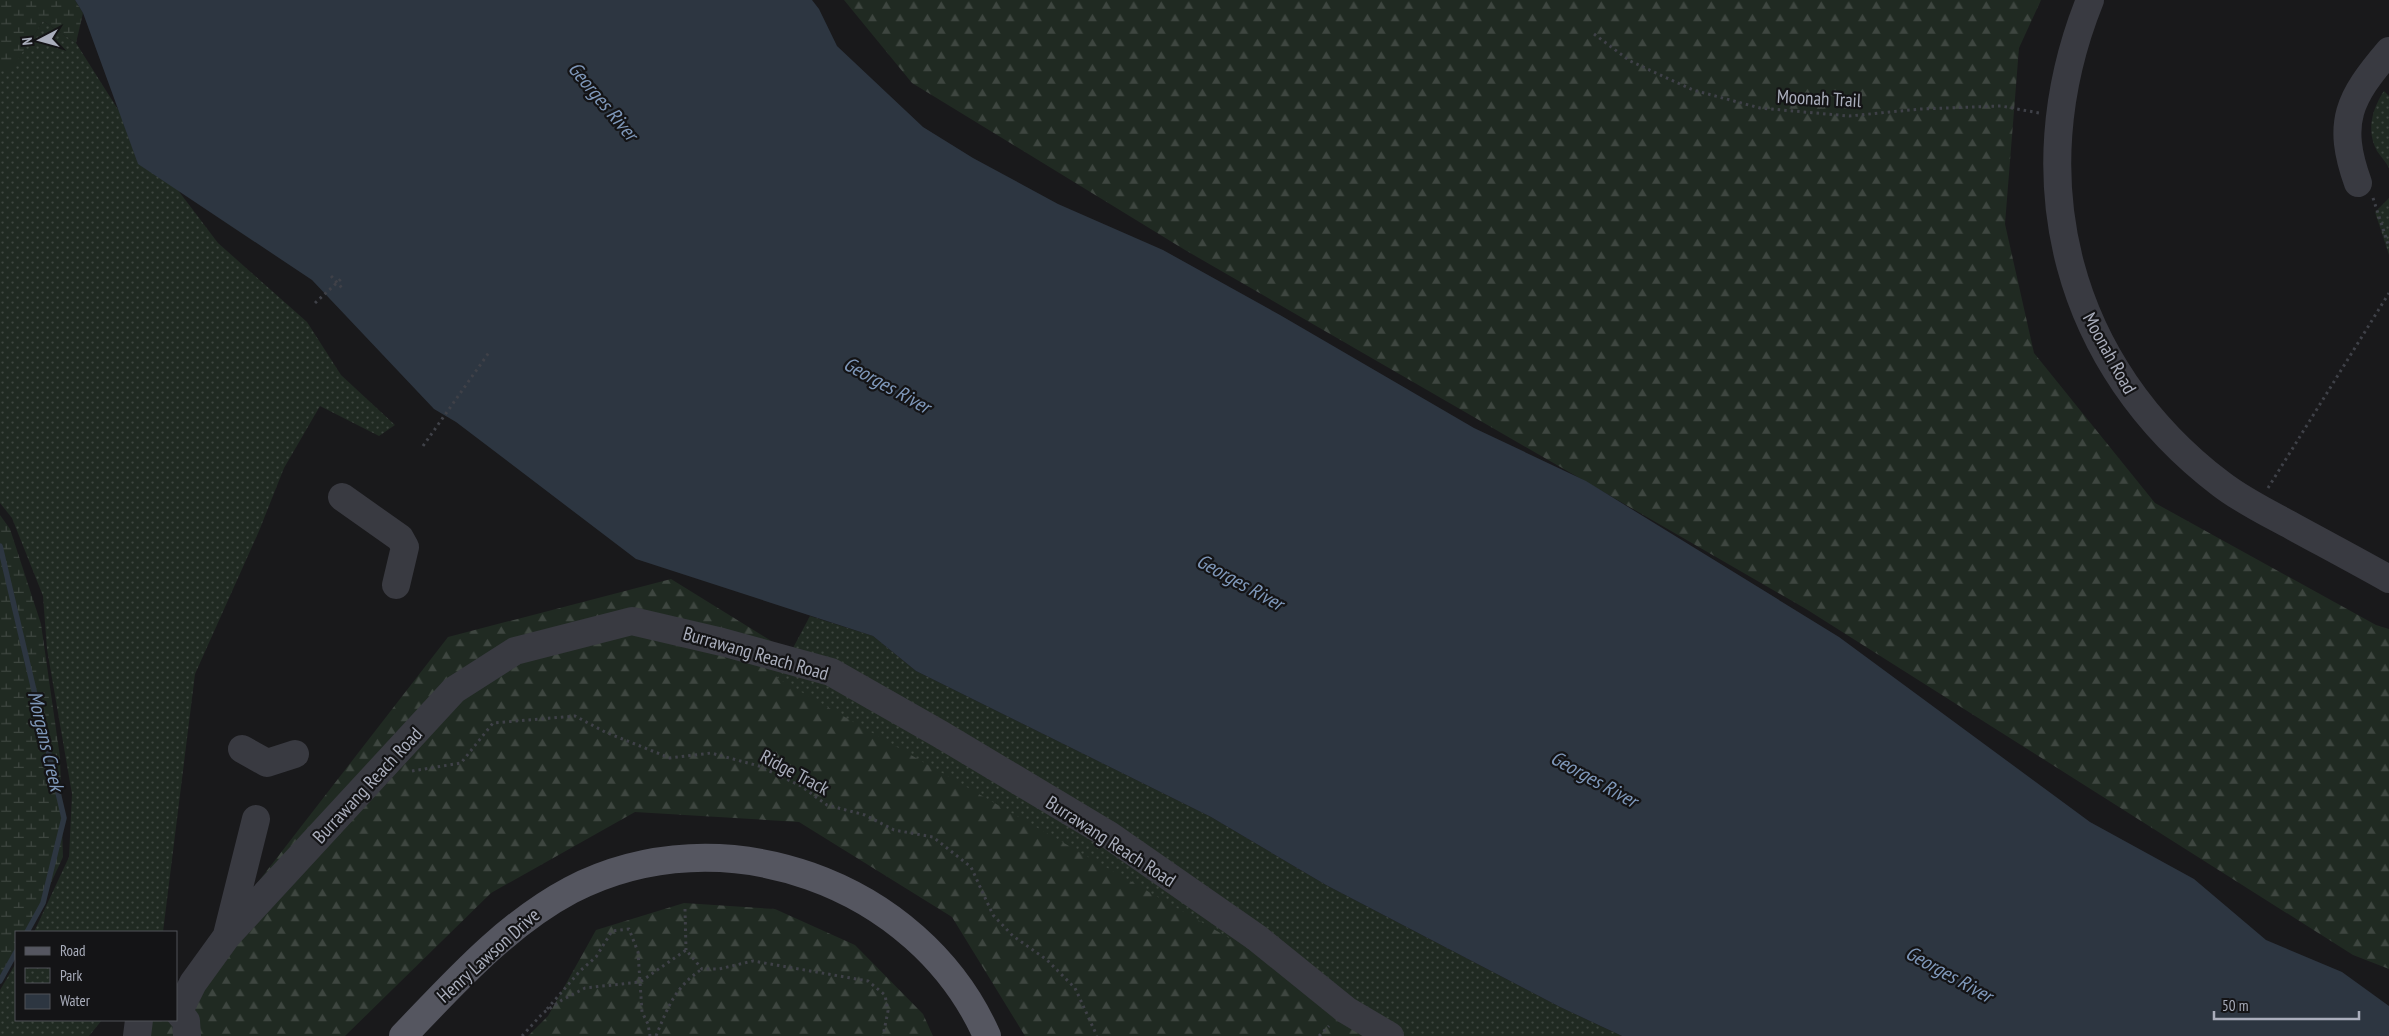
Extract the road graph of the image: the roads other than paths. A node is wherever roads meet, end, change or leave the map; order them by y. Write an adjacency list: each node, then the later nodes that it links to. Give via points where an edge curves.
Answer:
1 (2090, 0): 5 (street, Moonah Road, via 2068,67 2059,117 2057,155 2059,204 2071,267 2097,336 2136,401 2184,454 2257,508)
2 (2389, 51): 3 (street, via 2362,84 2349,116 2346,144)
3 (2358, 183)
4 (342, 497): 6 (street, via 400,538 405,548)
5 (2389, 579)
6 (396, 585)
7 (242, 749): 8 (street, via 267,763)
8 (294, 754)
9 (256, 818): 10 (street)
10 (227, 936): 11 (street, Burrawang Reach Road, via 193,983); 14 (street, Burrawang Reach Road, via 454,690 515,651 632,621 831,672 1109,835 1257,938 1346,1010)
11 (181, 1019)
12 (403, 1036): 13 (main road, Henry Lawson Drive, via 497,942 547,903 613,874 647,864 696,858 738,860 789,869 841,888 863,900 906,929 940,963 970,1003)
13 (987, 1036)
14 (1390, 1036)

